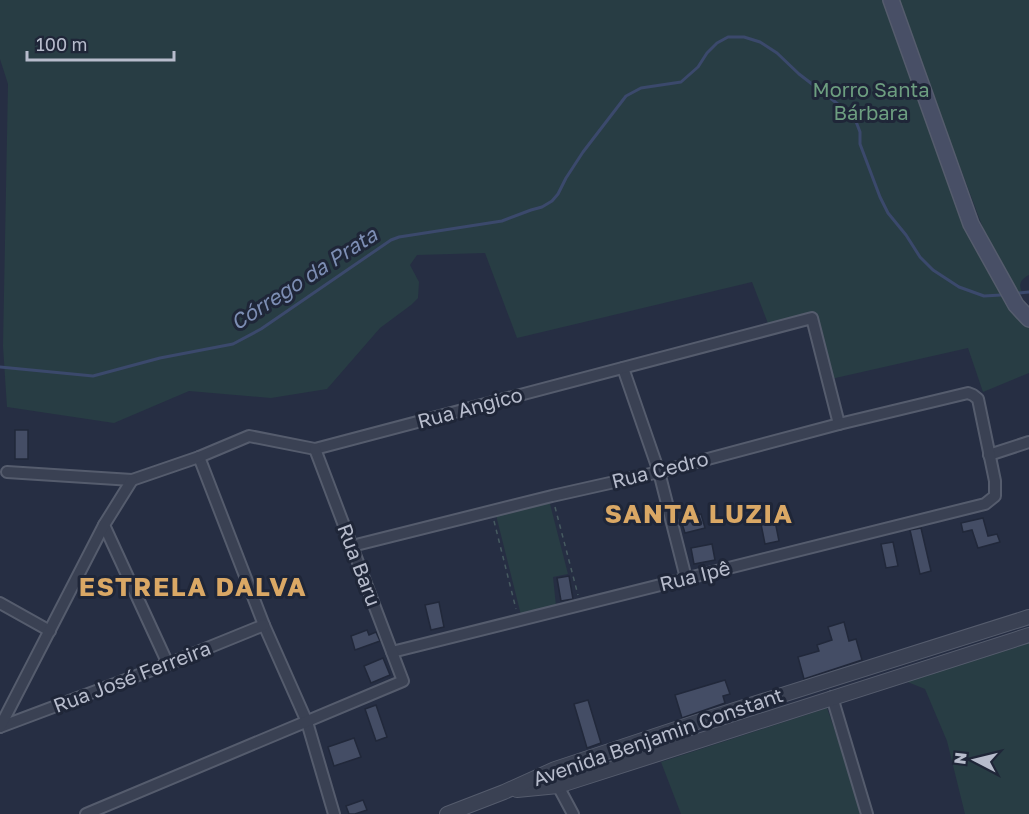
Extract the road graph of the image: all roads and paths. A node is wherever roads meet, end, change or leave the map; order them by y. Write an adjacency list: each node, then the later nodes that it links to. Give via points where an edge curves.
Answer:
1 (891, 0): 2 (main road, via 970,224 1016,305)
2 (1029, 319)
3 (623, 368): 4 (street, Rua Angico, via 812,318); 6 (street, Rua Angico); 10 (street)
4 (839, 424): 7 (street, Rua Cedro, via 968,393 978,399); 10 (street, Rua Cedro)
5 (1029, 442): 7 (street)
6 (315, 449): 8 (street, Rua Angico, via 249,436); 15 (street, Rua Baru)
7 (989, 455): 16 (street, Rua Ipê, via 995,496 985,504)
8 (199, 457): 11 (street, Rua Angico); 21 (street)
9 (7, 472): 11 (street)
10 (659, 472): 12 (street, Rua Cedro); 16 (street)
11 (132, 480): 14 (street)
12 (552, 496): 13 (street, Rua Cedro); 18 (path)
13 (491, 511): 15 (street, Rua Cedro); 20 (path)
14 (104, 525): 22 (street); 25 (street)
15 (352, 546): 24 (street, Rua Baru)
16 (686, 578): 18 (street, Rua Ipê)
17 (0, 603): 22 (street)
18 (580, 605): 20 (street, Rua Ipê)
19 (1029, 617): 27 (street, Avenida Benjamin Constant)
20 (519, 621): 24 (street, Rua Ipê)
21 (264, 625): 25 (street, Rua José Ferreira); 28 (street)
22 (50, 631): 29 (street)
23 (1029, 635): 26 (street, Avenida Benjamin Constant)
24 (392, 652): 28 (street, Rua Baru, via 403,681)
25 (168, 664): 29 (street, Rua José Ferreira)
26 (832, 697): 30 (street, Avenida Benjamin Constant); 38 (street)
27 (706, 719): 30 (street); 31 (street, Avenida Benjamin Constant)
28 (307, 722): 34 (street); 35 (street)
29 (0, 727)
30 (712, 736): 32 (street, Avenida Benjamin Constant)
31 (555, 769): 32 (street); 33 (street, Avenida Benjamin Constant)
32 (558, 786): 33 (street, Avenida Benjamin Constant); 37 (street)
33 (504, 792): 36 (street)
34 (86, 814)
35 (334, 814)
36 (447, 814)
37 (573, 814)
38 (867, 814)

